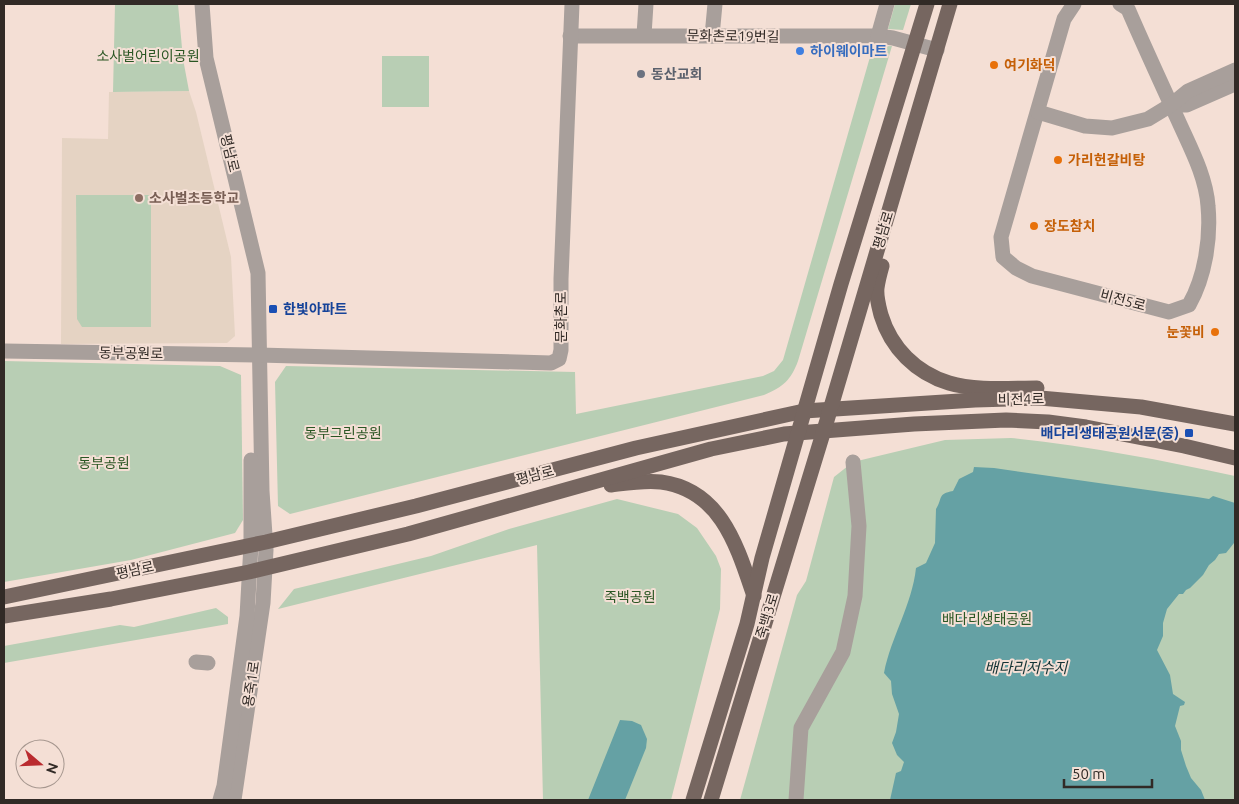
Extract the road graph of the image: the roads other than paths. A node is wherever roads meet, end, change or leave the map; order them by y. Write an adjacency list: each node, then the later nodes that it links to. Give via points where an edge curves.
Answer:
1 (197, 4): 23 (street, via 202,68 250,277)
2 (202, 4): 23 (street, 평남로, via 206,58 258,273)
3 (572, 4): 12 (street, 문화촌로)
4 (646, 4): 11 (street)
5 (715, 4): 13 (street)
6 (887, 4): 14 (street)
7 (927, 4): 15 (main road, 평남로)
8 (950, 4): 16 (main road, 평남로)
9 (1074, 4): 20 (street, 비전5로, via 1064,19)
10 (1120, 4): 19 (street, 비전5로, via 1128,9)
11 (644, 35): 12 (street, 문화촌로19번길); 13 (street, 문화촌로19번길)
12 (570, 36): 23 (street, 문화촌로, via 559,360 551,364)
13 (712, 36): 14 (street, 문화촌로19번길)
14 (878, 36): 15 (street, 문화촌로19번길)
15 (915, 44): 16 (street, 문화촌로19번길); 26 (main road, 평남로)
16 (937, 50): 21 (main road, 평남로)
17 (1235, 70): 19 (street, via 1188,90)
18 (1235, 84): 19 (street, via 1187,105)
19 (1171, 105): 20 (street, via 1148,119 1112,128 1085,126); 20 (street, 비전5로, via 1204,184 1208,225 1206,253 1197,290 1189,305 1169,312 1032,276 1003,257 1001,237)
20 (1038, 112)
21 (907, 150): 24 (main road, via 904,190 877,290 879,308 893,343 912,364 949,383 1048,388); 25 (main road, 평남로)
22 (4, 351): 23 (street, 동부공원로)
23 (255, 355): 33 (street, 평남로, via 262,491)
24 (1076, 400): 25 (main road, 비전4로, via 984,400); 27 (main road, 비전4로, via 1142,407)
25 (830, 410): 26 (main road, 비전4로); 28 (main road, 평남로)
26 (804, 411): 29 (main road, 평남로); 33 (main road, 평남로, via 636,448)
27 (1235, 424)
28 (823, 432): 29 (main road, 평남로); 30 (main road, 비전4로, via 914,424 1006,420 1048,422); 42 (main road, 죽백3로)
29 (798, 433): 32 (main road, 평남로, via 711,450); 36 (main road, 죽백3로)
30 (1235, 458)
31 (853, 462): 43 (street, via 859,526 855,596 843,652 801,728)
32 (585, 485): 34 (main road, 평남로, via 408,534); 36 (main road, via 659,481 681,486 702,498 733,536)
33 (259, 544): 34 (street, 평남로); 35 (street); 37 (main road, 평남로)
34 (265, 568): 35 (main road, 평남로); 40 (street, 용죽1로, via 263,603)
35 (249, 572): 38 (main road, 평남로); 39 (street, via 247,616)
36 (754, 596): 41 (main road, 죽백3로)
37 (4, 597)
38 (4, 616)
39 (220, 800)
40 (234, 800)
41 (693, 800)
42 (711, 800)
43 (796, 800)

